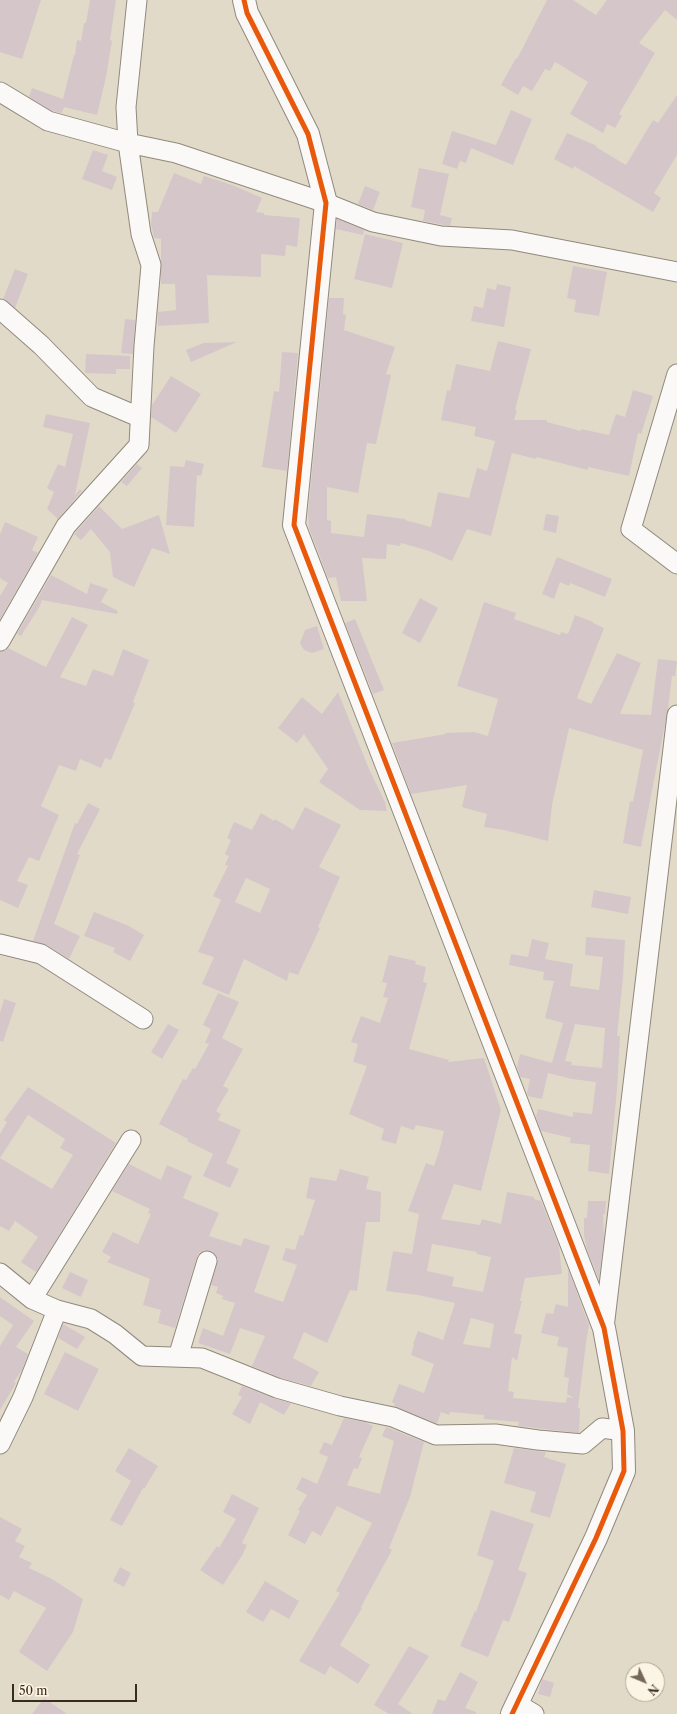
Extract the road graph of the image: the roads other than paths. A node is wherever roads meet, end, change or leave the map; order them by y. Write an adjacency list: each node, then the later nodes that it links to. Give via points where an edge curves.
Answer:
1 (137, 0): 4 (street, via 126,107)
2 (244, 0): 5 (street, via 247,13 308,134)
3 (0, 92): 4 (street, via 48,121)
4 (128, 143): 5 (street, via 176,153); 9 (street, via 141,234 152,266)
5 (326, 203): 6 (street, via 373,222 441,236 512,240); 20 (street, via 294,525)
6 (677, 272)
7 (0, 309): 9 (street, via 41,345 92,397)
8 (677, 374): 10 (street, via 631,529)
9 (139, 417): 11 (street, via 139,445 66,526)
10 (677, 564)
11 (0, 641)
12 (677, 715): 20 (street)
13 (0, 944): 14 (street, via 41,954)
14 (144, 1019)
15 (131, 1140): 18 (street)
16 (207, 1261): 21 (street)
17 (0, 1273): 18 (street)
18 (32, 1299): 19 (street)
19 (57, 1310): 21 (street, via 91,1319 142,1356); 23 (street, via 24,1397)
20 (604, 1328): 22 (street)
21 (178, 1356): 22 (street, via 202,1358 277,1388 340,1406 392,1417 436,1435 495,1434 583,1444 602,1428)
22 (623, 1431): 24 (street, via 624,1471)
23 (0, 1444)
24 (521, 1711)

